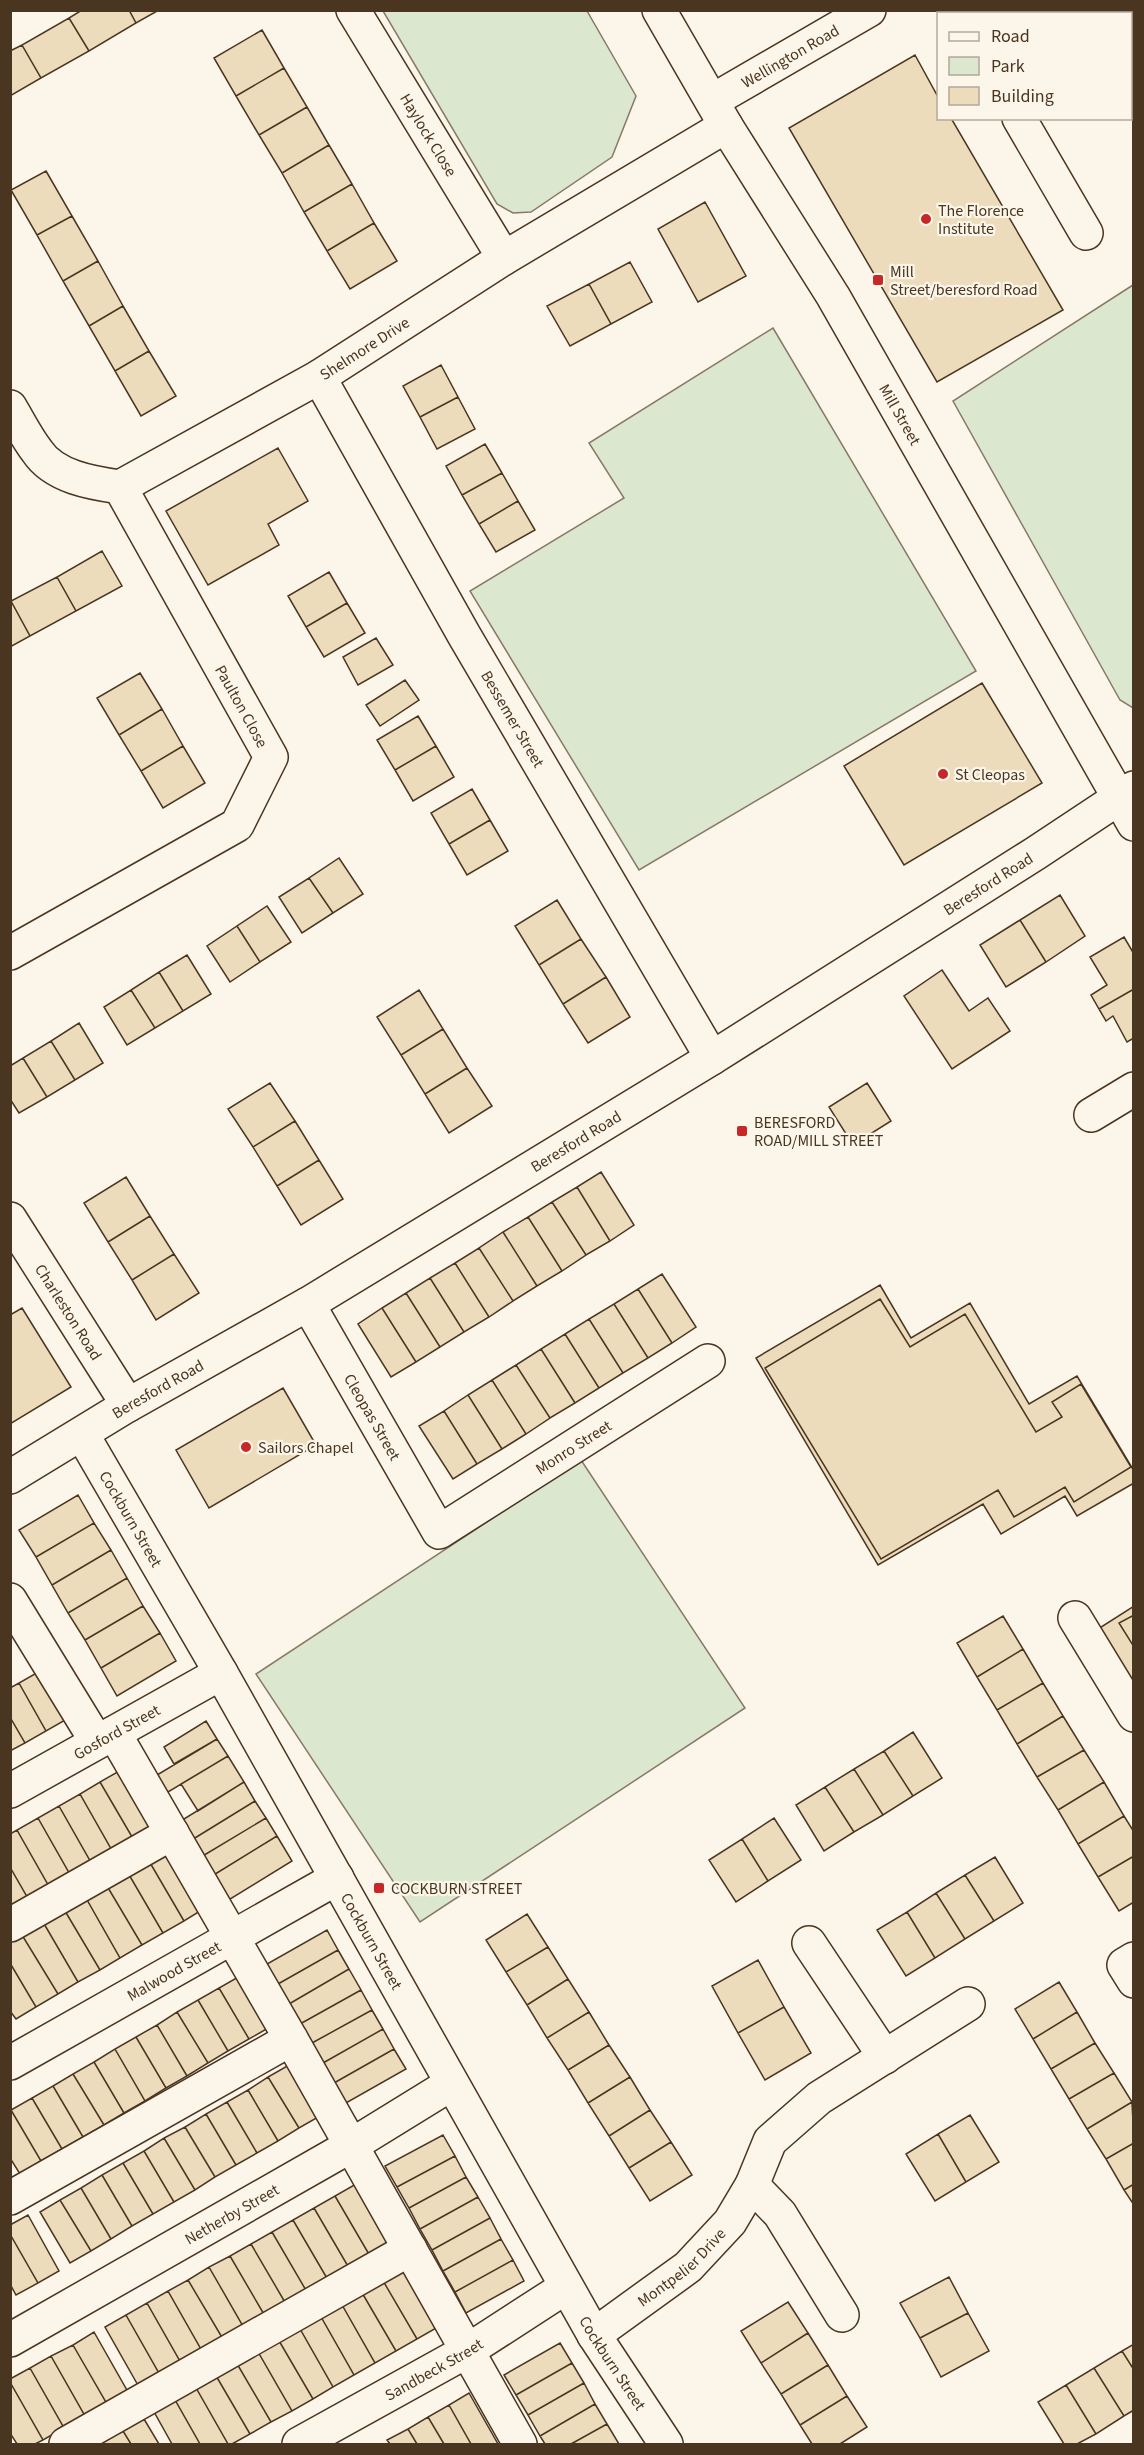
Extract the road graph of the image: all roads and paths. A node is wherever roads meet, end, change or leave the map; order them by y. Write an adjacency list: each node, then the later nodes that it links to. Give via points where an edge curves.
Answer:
1 (352, 10): 7 (street, Haylock Close)
2 (659, 10): 4 (street, Mill Street)
3 (868, 10): 4 (street, Wellington Road)
4 (719, 114): 7 (street, Shelmore Drive); 11 (street, Mill Street, via 833,296)
5 (1020, 120): 6 (street)
6 (1086, 233)
7 (504, 258): 8 (street, Shelmore Drive)
8 (320, 377): 10 (street, Shelmore Drive); 13 (street, Bessemer Street, via 464,635)
9 (10, 407): 10 (street, via 38,454 55,468 78,479)
10 (120, 487): 12 (street, Paulton Close, via 271,757 237,825)
11 (1128, 804): 13 (street, Beresford Road, via 1036,853)
12 (10, 953)
13 (712, 1058): 17 (street, Beresford Road)
14 (1134, 1089): 15 (street)
15 (1091, 1115)
16 (10, 1219): 19 (street, Charleston Road)
17 (308, 1304): 19 (street, Beresford Road); 22 (street, Cleopas Street)
18 (708, 1361): 22 (street, Monro Street)
19 (128, 1405): 20 (street, Beresford Road)
20 (82, 1434): 21 (street, Beresford Road); 26 (street, Cockburn Street)
21 (10, 1477)
22 (439, 1532)
23 (10, 1600): 25 (street)
24 (1075, 1618): 27 (street)
25 (21, 1643): 28 (street)
26 (221, 1673): 28 (street, Gosford Street); 31 (street, Cockburn Street)
27 (1134, 1715)
28 (106, 1738): 29 (street, Gosford Street); 30 (street)
29 (10, 1791)
30 (172, 1833): 32 (street); 33 (street)
31 (337, 1878): 33 (street, Malwood Street); 41 (street, Cockburn Street)
32 (10, 1925)
33 (233, 1938): 38 (street); 40 (street, Malwood Street)
34 (809, 1944): 39 (street)
35 (1134, 1959): 36 (street, via 1124,1965)
36 (1134, 1981)
37 (968, 2004): 39 (street, Montpelier Drive)
38 (291, 2039): 42 (street); 44 (street)
39 (885, 2057): 43 (street, Montpelier Drive, via 819,2098 770,2141)
40 (10, 2063)
41 (451, 2084): 42 (street, Netherby Street); 46 (street, Cockburn Street)
42 (352, 2145): 45 (street); 49 (street, Netherby Street)
43 (752, 2185): 47 (street, via 780,2214); 48 (street, Montpelier Drive, via 730,2222 688,2267)
44 (10, 2198)
45 (410, 2249): 50 (street); 51 (street)
46 (566, 2287): 48 (street, Cockburn Street); 50 (street, Sandbeck Street)
47 (842, 2315)
48 (594, 2335): 54 (street, Cockburn Street)
49 (10, 2340)
50 (467, 2351): 52 (street, Sandbeck Street); 53 (street)
51 (66, 2445)
52 (299, 2445)
53 (520, 2445)
54 (666, 2445)

